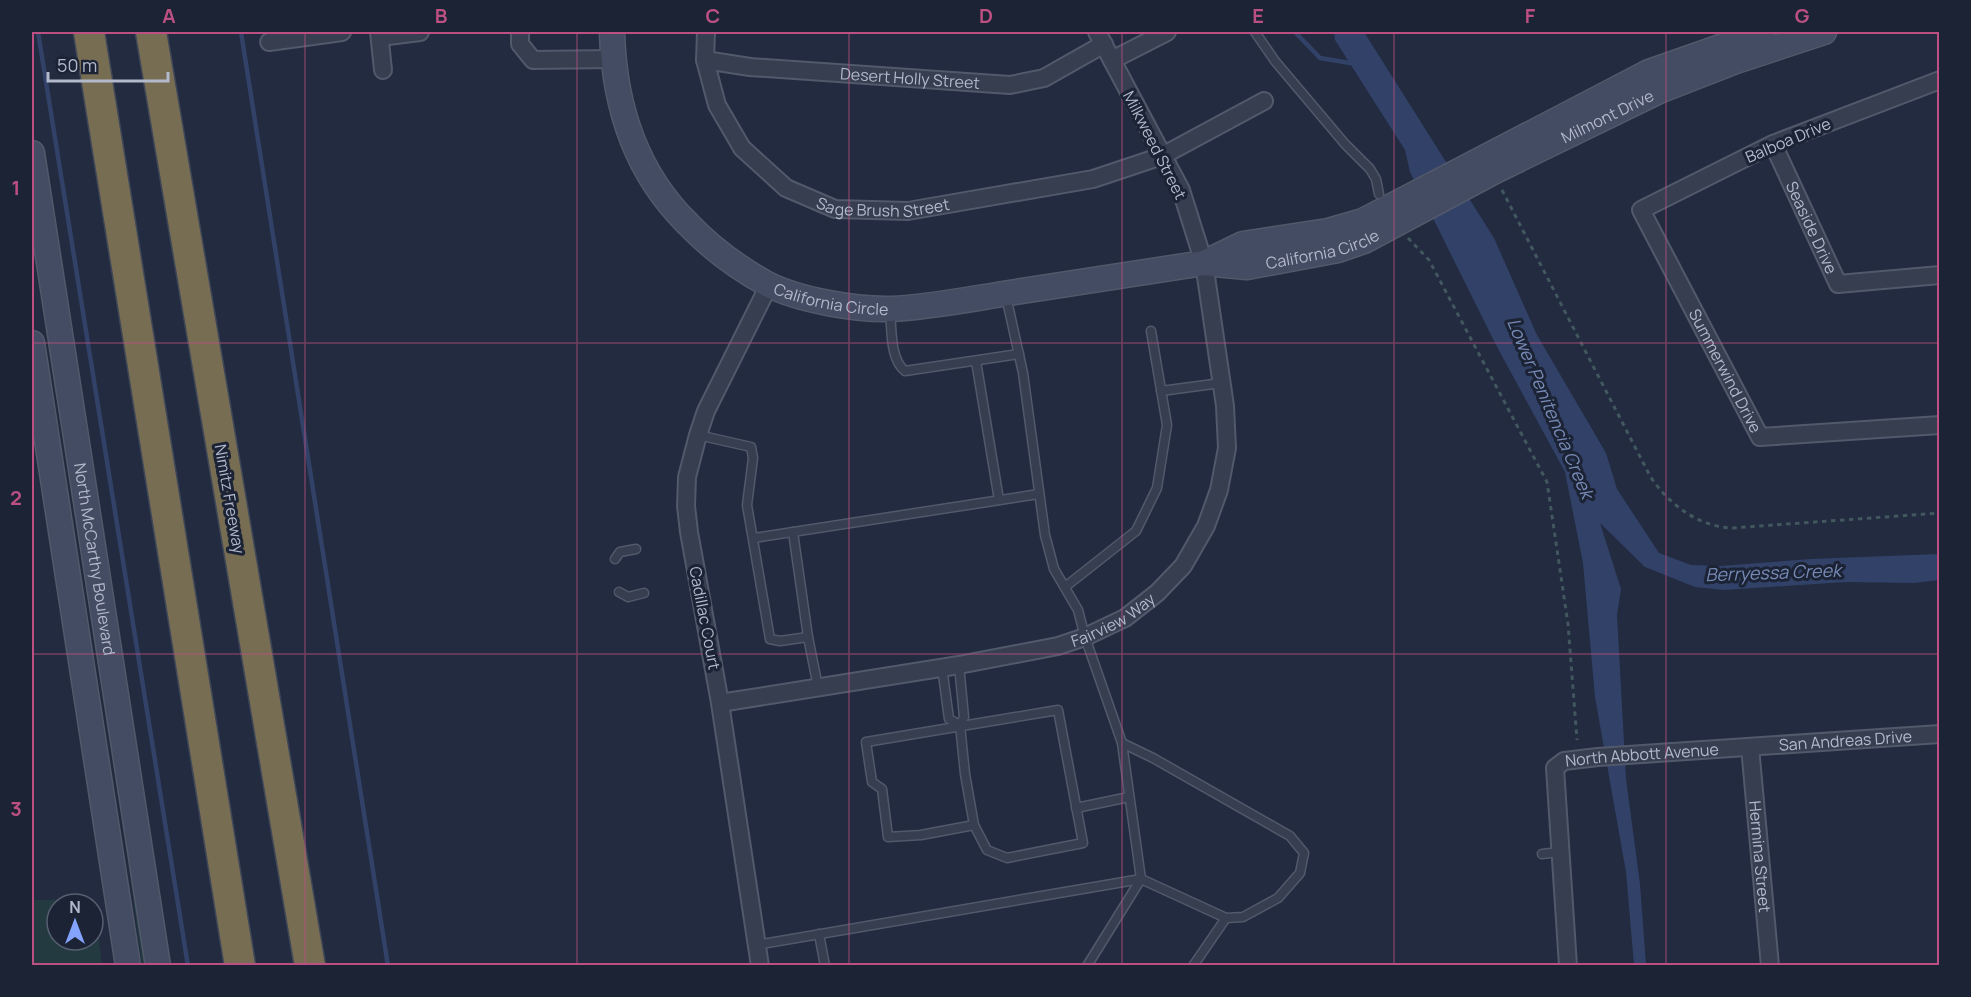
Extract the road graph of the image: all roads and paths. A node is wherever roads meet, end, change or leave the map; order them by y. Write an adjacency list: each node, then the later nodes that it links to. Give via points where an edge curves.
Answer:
1 (89, 32): 72 (highway)
2 (151, 32): 73 (highway, Nimitz Freeway)
3 (342, 32): 14 (street)
4 (420, 32): 12 (street)
5 (520, 32): 15 (street, via 520,44 533,60)
6 (612, 32): 15 (street, California Circle)
7 (706, 32): 16 (street, Sage Brush Street)
8 (1167, 32): 17 (street)
9 (1256, 32): 27 (lane, via 1275,61 1370,169)
10 (1763, 32): 24 (street, Milmont Drive, via 1649,72)
11 (1824, 32): 24 (street, Milmont Drive, via 1659,91)
12 (380, 34): 18 (street)
13 (1100, 38): 16 (street, Desert Holly Street, via 1044,78 1010,85 750,67); 17 (street, Milkweed Street)
14 (269, 42)
15 (613, 59): 30 (street, California Circle, via 619,101 650,178 706,242)
16 (705, 60): 23 (street, Sage Brush Street, via 717,105 742,148 786,188 836,209 908,212 1093,178)
17 (1112, 60): 23 (street, Milkweed Street)
18 (383, 70)
19 (1940, 80): 21 (street, Balboa Drive)
20 (1264, 101): 23 (street, Sage Brush Street)
21 (1773, 144): 26 (street, Balboa Drive); 29 (street, Seaside Drive, via 1838,284)
22 (32, 153): 25 (street, North McCarthy Boulevard)
23 (1162, 156): 28 (street, Milkweed Street, via 1181,190)
24 (1490, 167): 27 (street, Milmont Drive); 43 (path, via 1650,476 1686,512 1702,523 1732,528)
25 (36, 206): 71 (street, North McCarthy Boulevard)
26 (1641, 210): 39 (street, Summerwind Drive, via 1760,437)
27 (1392, 212): 28 (street, California Circle, via 1328,231 1243,243); 58 (path, via 1429,260 1547,482 1568,624)
28 (1204, 263): 31 (street, California Circle); 37 (street, Fairview Way)
29 (1940, 275)
30 (769, 285): 32 (street, California Circle, via 847,307); 40 (street, Cadillac Court, via 706,411)
31 (1005, 294): 32 (street, California Circle); 35 (lane)
32 (889, 309): 36 (lane, via 896,358 905,371)
33 (1151, 331): 38 (lane)
34 (32, 343): 70 (street, North McCarthy Boulevard)
35 (1019, 354): 36 (lane); 41 (lane)
36 (976, 360): 42 (lane)
37 (1221, 383): 38 (lane); 52 (street, Fairview Way, via 1227,448 1219,490 1206,526 1183,566 1157,593 1125,618)
38 (1161, 391): 48 (lane, via 1167,426 1157,488 1136,531)
39 (1940, 425)
40 (698, 435): 45 (lane, via 752,447 747,505); 55 (street, Cadillac Court, via 687,477 686,506)
41 (1039, 494): 42 (lane); 48 (lane, via 1054,569)
42 (999, 500): 44 (lane)
43 (1940, 513)
44 (793, 532): 45 (lane); 51 (lane)
45 (754, 538): 51 (lane, via 770,639)
46 (636, 549): 47 (lane, via 620,552)
47 (615, 560)
48 (1065, 587): 52 (lane, via 1078,610)
49 (619, 592): 50 (lane, via 628,597)
50 (644, 593)
51 (808, 637): 54 (lane)
52 (1085, 637): 53 (street, Fairview Way, via 1058,646); 59 (lane)
53 (950, 666): 54 (street, Fairview Way); 56 (lane, via 964,717); 56 (lane, via 949,719)
54 (818, 687): 55 (street, Fairview Way)
55 (720, 704): 69 (street, Cadillac Court)
56 (960, 725): 62 (lane, via 1058,710); 63 (lane); 63 (lane, via 866,742 872,782 882,789 888,837)
57 (1940, 734): 60 (street, San Andreas Drive)
58 (1577, 740)
59 (1122, 743): 61 (lane); 67 (lane, via 1290,836 1304,853 1300,873 1278,898 1243,917)
60 (1750, 747): 64 (street, North Abbott Avenue, via 1564,760 1555,768); 79 (street, Hermina Street)
61 (1129, 797): 62 (lane); 66 (lane)
62 (1076, 808): 63 (lane, via 1083,843 1007,858 987,850)
63 (974, 825)
64 (1560, 852): 65 (lane); 78 (street, North Abbott Avenue)
65 (1542, 854)
66 (1141, 879): 67 (lane); 68 (lane); 76 (lane)
67 (1226, 918): 77 (lane)
68 (819, 934): 69 (lane); 75 (lane)
69 (756, 945): 74 (street, Cadillac Court)
70 (128, 966)
71 (158, 966)
72 (240, 966)
73 (310, 966)
74 (760, 966)
75 (825, 966)
76 (1087, 966)
77 (1193, 966)
78 (1568, 966)
79 (1770, 966)

